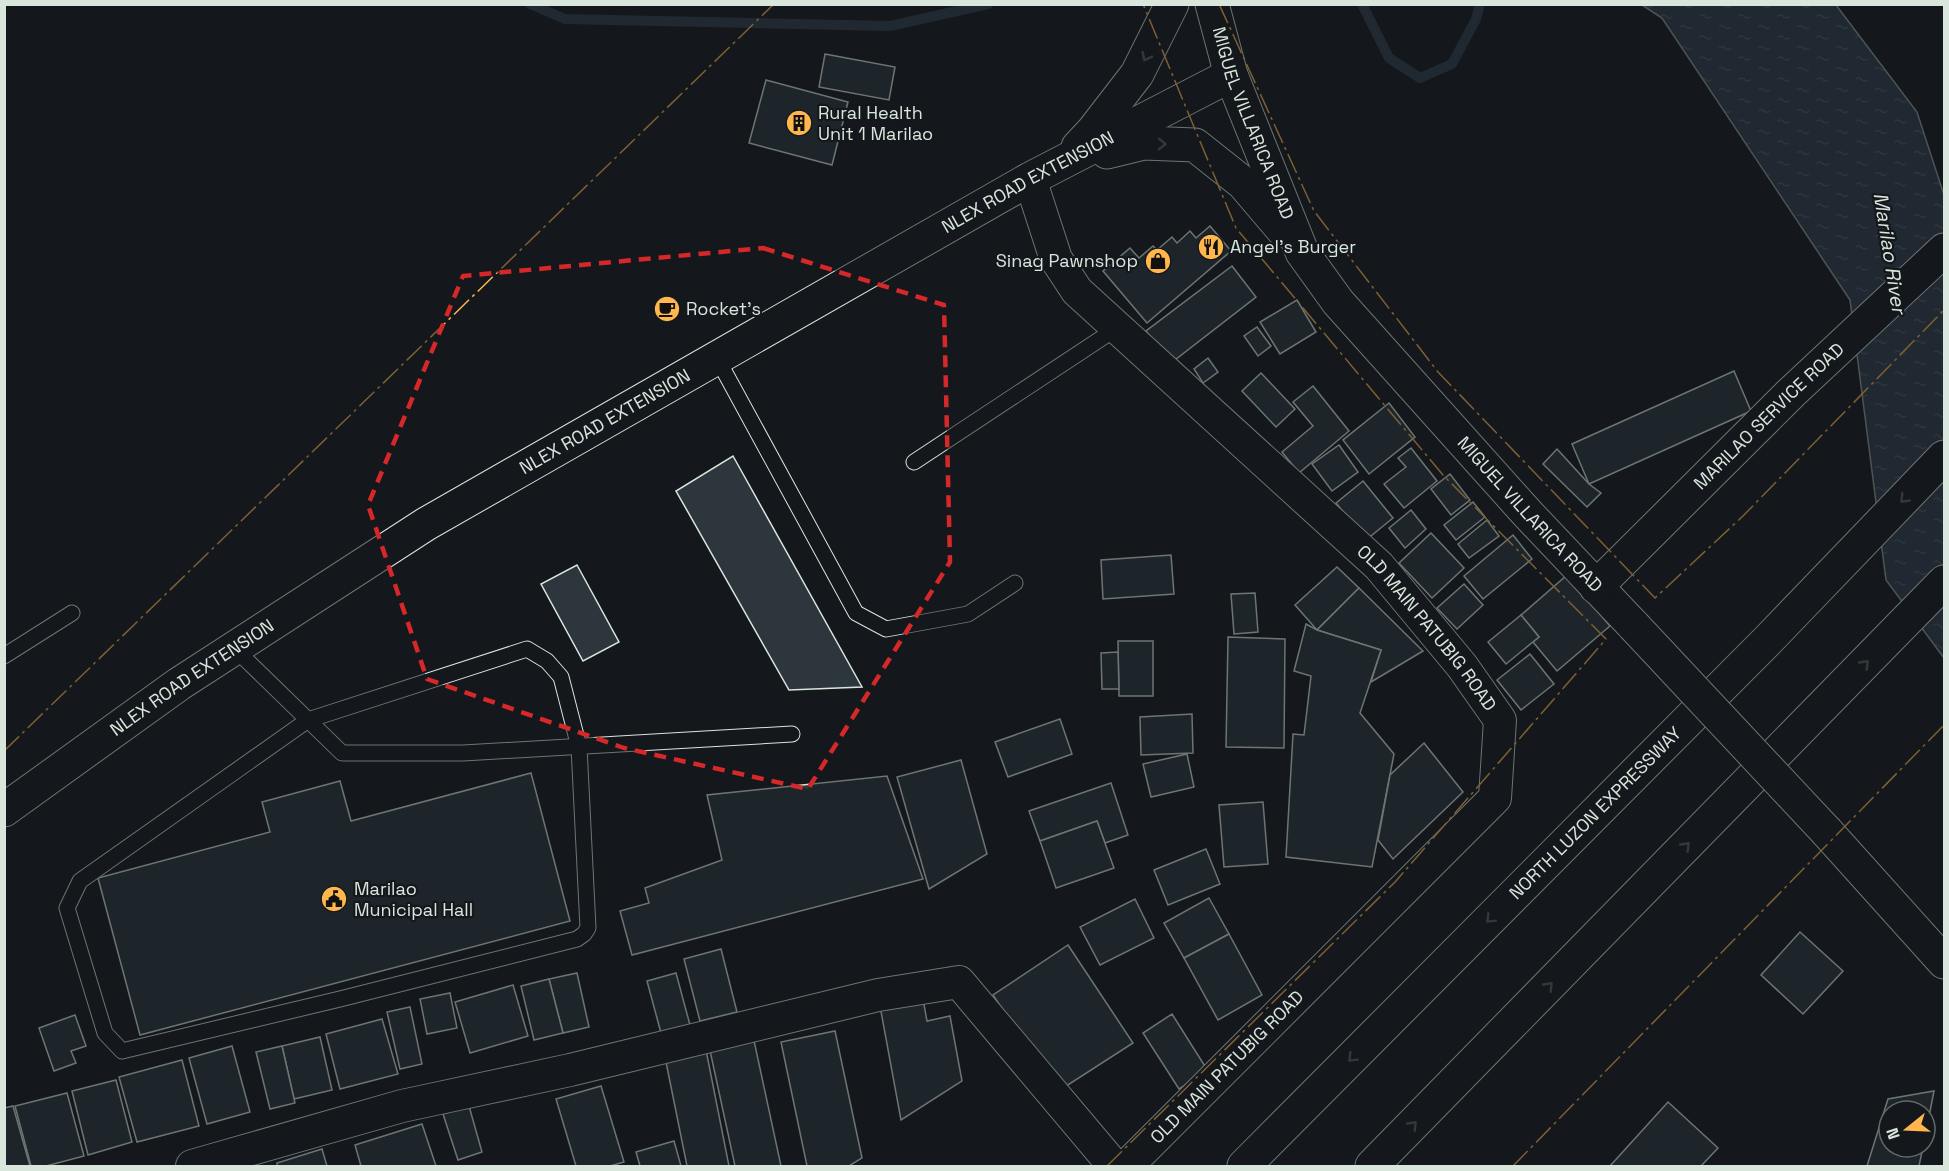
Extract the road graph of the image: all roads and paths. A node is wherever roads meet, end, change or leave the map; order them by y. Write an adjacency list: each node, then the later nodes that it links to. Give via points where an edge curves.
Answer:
1 (1172, 4): 4 (main road, one-way to 4, via 1137,74)
2 (1212, 4): 3 (main road, MIGUEL VILLARICA ROAD)
3 (1231, 75): 4 (main road, NLEX ROAD EXTENSION); 7 (main road, MIGUEL VILLARICA ROAD)
4 (1064, 162): 5 (main road, NLEX ROAD EXTENSION); 7 (main road, one-way to 7, via 1144,143 1195,145 1243,183)
5 (1030, 179): 8 (street, OLD MAIN PATUBIG ROAD, via 1056,259 1077,291); 9 (main road, NLEX ROAD EXTENSION)
6 (1944, 250): 14 (main road, MARILAO SERVICE ROAD, via 1791,393)
7 (1302, 252): 14 (main road, MIGUEL VILLARICA ROAD, via 1338,302)
8 (1117, 328): 11 (lane); 25 (street, OLD MAIN PATUBIG ROAD, via 1379,566 1462,666 1500,720 1495,798)
9 (717, 358): 13 (lane, via 856,613 886,629 968,614); 16 (main road, NLEX ROAD EXTENSION, via 426,524)
10 (1944, 458): 26 (main road, NORTH LUZON EXPRESSWAY, one-way to 26)
11 (914, 462)
12 (1944, 582): 27 (main road, one-way to 12)
13 (1015, 583)
14 (1596, 586): 22 (main road, MIGUEL VILLARICA ROAD, bridge)
15 (72, 614): 17 (lane)
16 (233, 647): 18 (lane); 21 (main road, NLEX ROAD EXTENSION)
17 (4, 656)
18 (308, 720): 20 (lane, via 342,753 463,753); 20 (lane, via 526,649 547,661 561,677); 20 (lane, via 80,881 67,908 105,1033 122,1051 577,939 588,928)
19 (792, 734): 20 (lane)
20 (579, 747)
21 (4, 810)
22 (1944, 962)
23 (192, 1167): 24 (street, via 402,1107 878,995 958,982)
24 (1114, 1167)
25 (1127, 1167)
26 (1244, 1167)
27 (1372, 1167)

